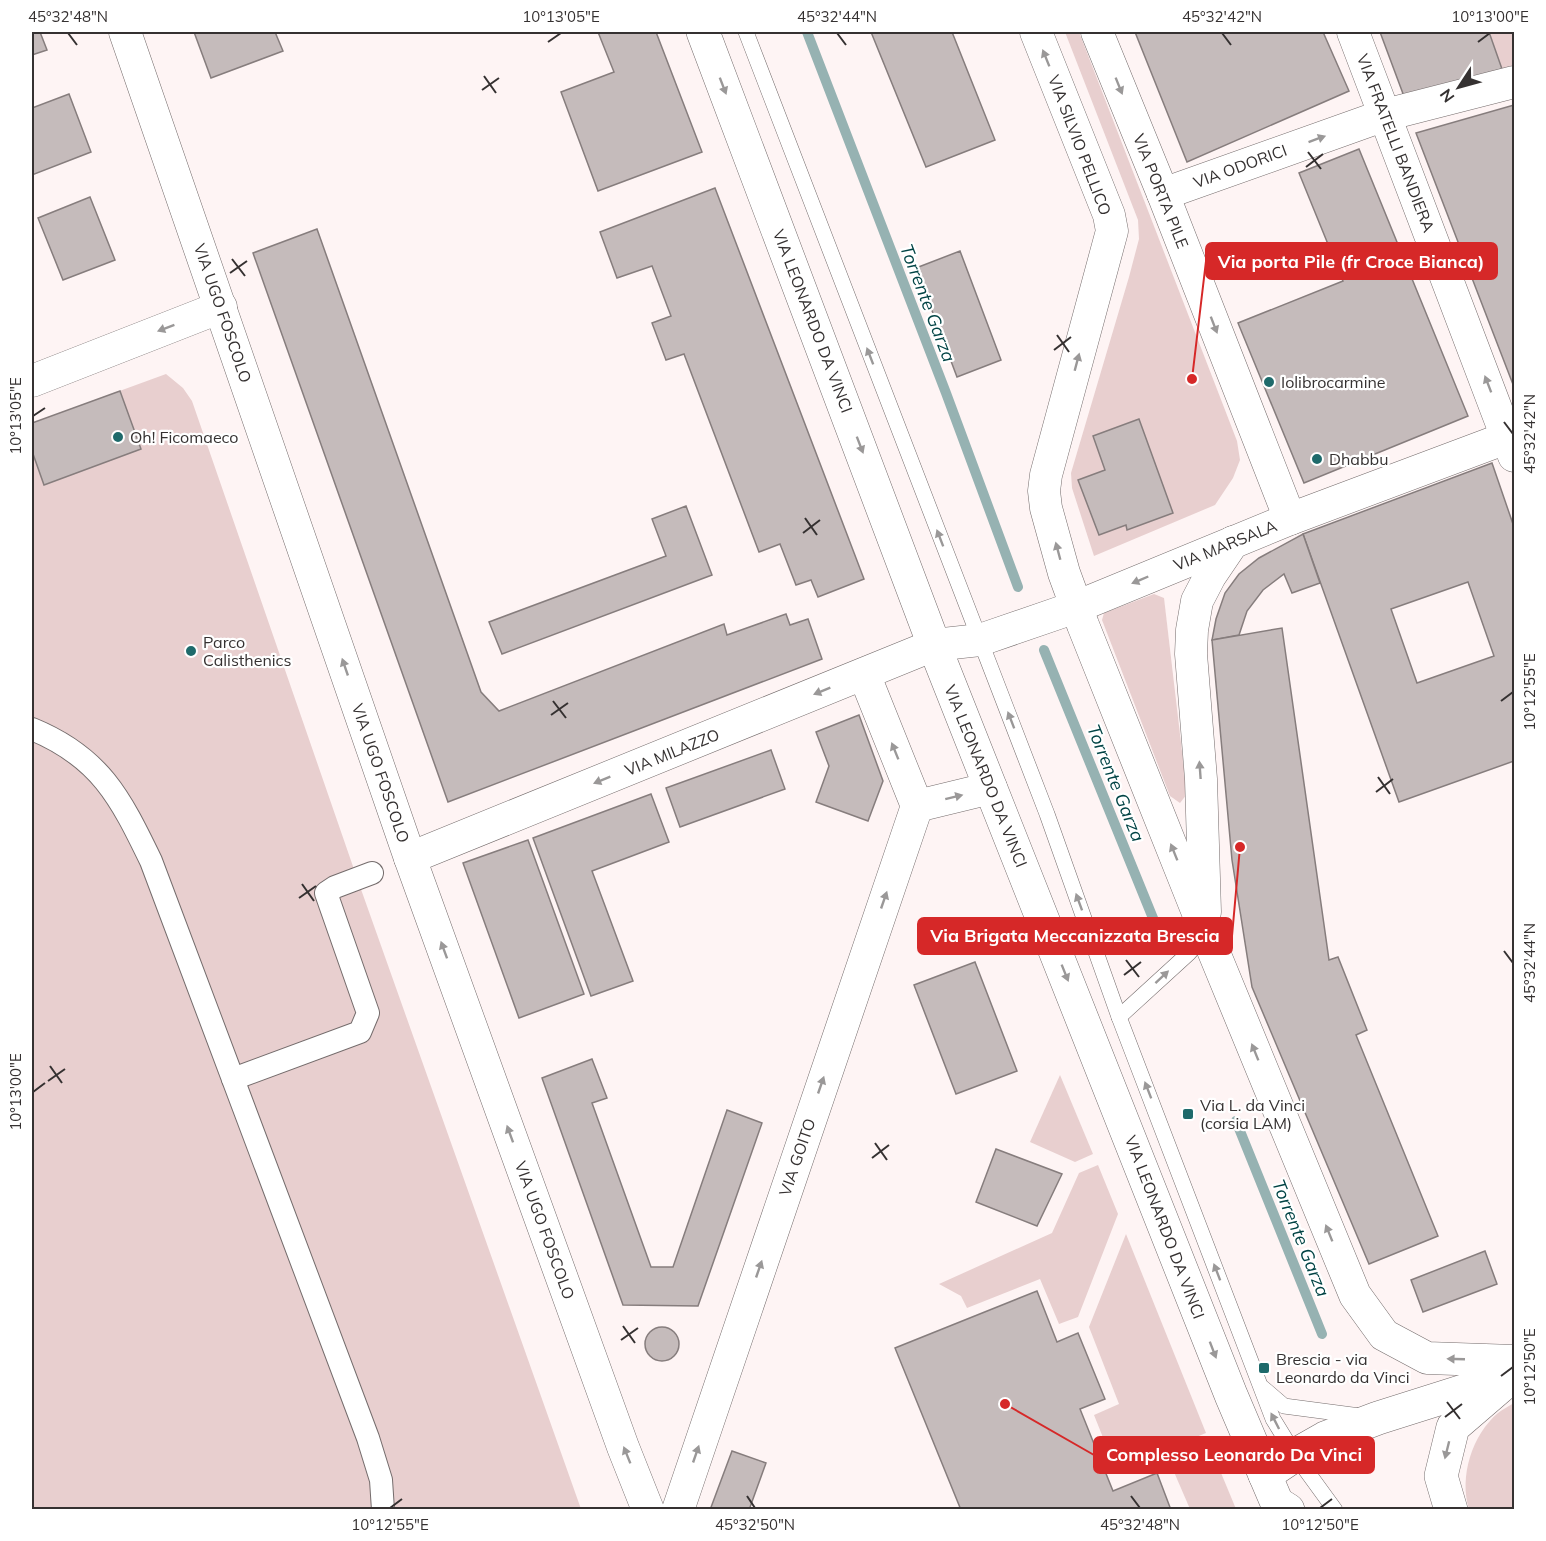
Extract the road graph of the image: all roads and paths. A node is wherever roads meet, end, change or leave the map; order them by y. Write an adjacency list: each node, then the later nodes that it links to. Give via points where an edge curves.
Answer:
1 (125, 32): 10 (street, VIA UGO FOSCOLO)
2 (702, 32): 17 (main road, VIA LEONARDO DA VINCI, one-way to 17)
3 (746, 32): 16 (lane, one-way to 3)
4 (1036, 32): 15 (street, VIA SILVIO PELLICO, one-way to 4, via 1044,491 1112,231)
5 (1097, 32): 9 (street, VIA PORTA PILE, one-way to 9)
6 (1353, 32): 8 (street, VIA FRATELLI BANDIERA)
7 (1515, 82): 8 (street, VIA ODORICI)
8 (1385, 115): 9 (street, VIA ODORICI, one-way to 8); 12 (street, VIA FRATELLI BANDIERA, one-way to 8)
9 (1163, 194): 13 (street, VIA PORTA PILE, one-way to 13)
10 (221, 307): 11 (street, one-way to 11); 22 (street, VIA UGO FOSCOLO, one-way to 10)
11 (32, 381)
12 (1513, 443): 13 (street, VIA MARSALA)
13 (1290, 519): 14 (street, VIA MARSALA)
14 (1233, 542): 15 (street, VIA MARSALA, one-way to 15); 24 (street, one-way to 14, via 1192,630 1197,601)
15 (1076, 607): 16 (street, VIA MARSALA); 24 (street, VIA SILVIO PELLICO, one-way to 15)
16 (980, 640): 17 (street, VIA MARSALA); 25 (lane, one-way to 16)
17 (934, 645): 18 (street, VIA MILAZZO); 20 (main road, VIA LEONARDO DA VINCI)
18 (864, 674): 21 (street, one-way to 18); 22 (street, VIA MILAZZO, one-way to 22)
19 (32, 729): 26 (street, via 56,739 87,761 113,791 132,822 151,861)
20 (991, 788): 21 (street, one-way to 20); 31 (main road, VIA LEONARDO DA VINCI, one-way to 31)
21 (917, 806): 34 (street, VIA GOITO, one-way to 21)
22 (410, 858): 33 (street, VIA UGO FOSCOLO, one-way to 22)
23 (372, 873): 26 (street, via 326,893 368,1013 360,1032)
24 (1206, 933): 25 (lane, one-way to 24); 27 (street, VIA SILVIO PELLICO, one-way to 24, via 1427,1358 1384,1335 1355,1294)
25 (1119, 1017): 28 (lane, one-way to 25)
26 (233, 1079): 32 (street, via 369,1438 381,1480)
27 (1513, 1371): 29 (main road); 37 (main road, one-way to 37, via 1453,1427 1441,1476)
28 (1261, 1386): 29 (lane, via 1284,1406); 30 (lane, one-way to 28, via 1273,1419)
29 (1378, 1418): 30 (main road, via 1325,1438)
30 (1295, 1455): 31 (main road); 36 (lane)
31 (1264, 1475): 35 (main road, VIA LEONARDO DA VINCI, via 1277,1503)
32 (383, 1509)
33 (648, 1509)
34 (678, 1509)
35 (1288, 1509)
36 (1335, 1509)
37 (1451, 1509)

